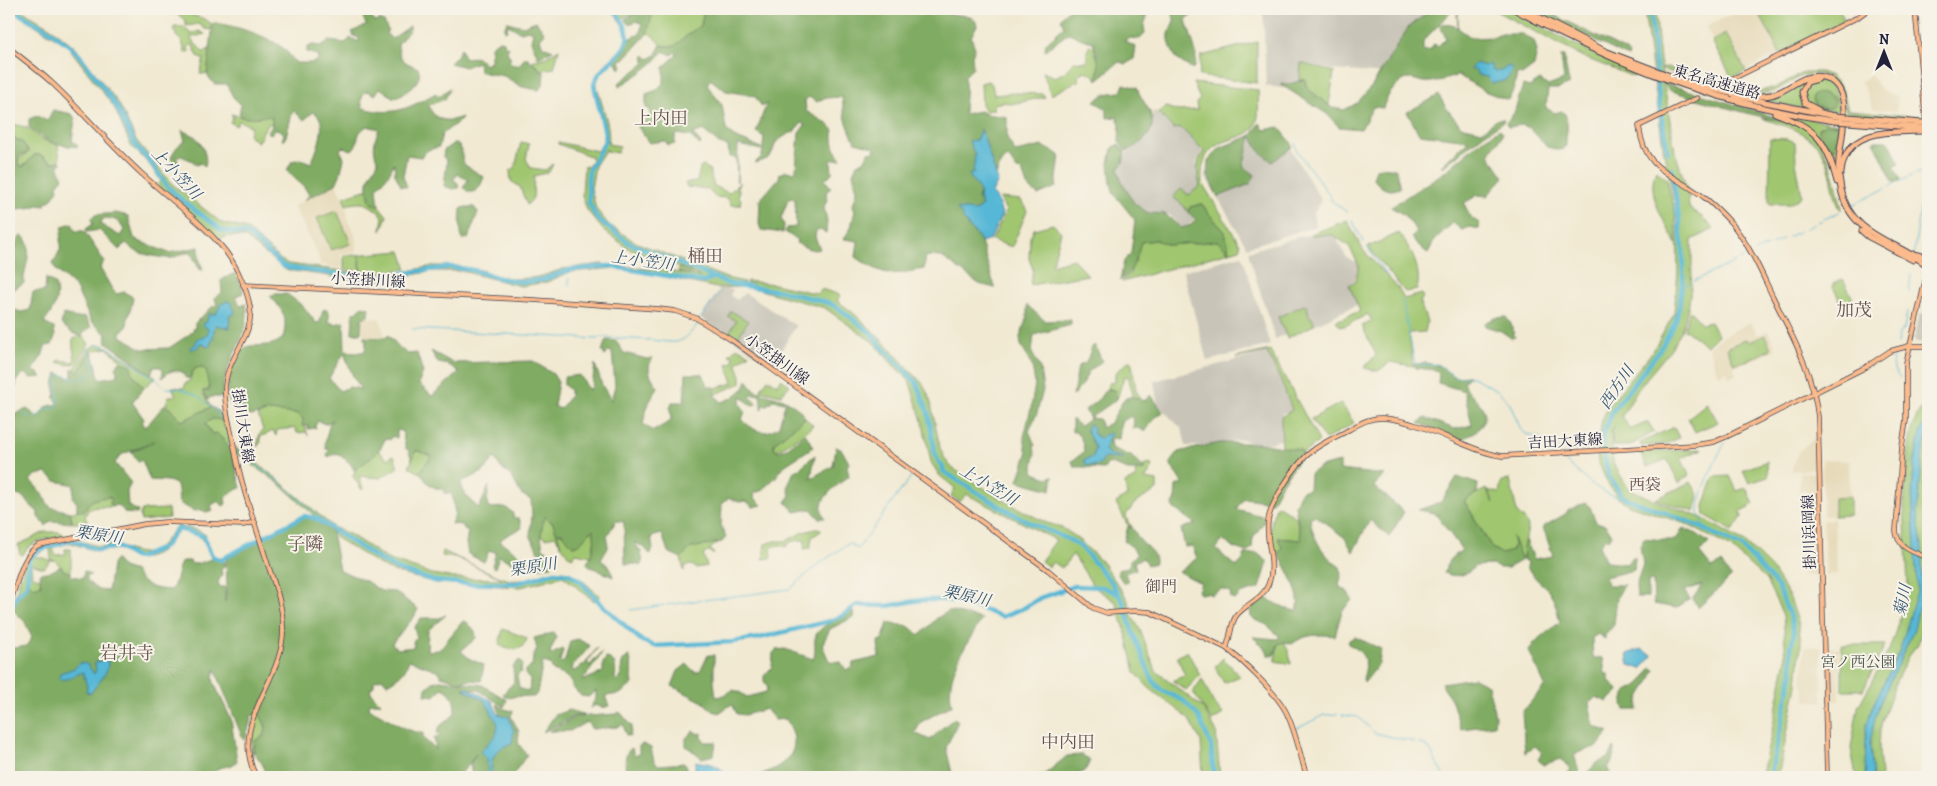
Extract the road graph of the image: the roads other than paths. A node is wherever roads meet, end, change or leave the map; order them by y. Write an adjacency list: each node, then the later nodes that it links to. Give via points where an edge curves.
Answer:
1 (1514, 9): 6 (highway, 東名高速道路, via 1579,44)
2 (1523, 9): 6 (highway, 東名高速道路)
3 (1869, 9): 9 (main road)
4 (1916, 9): 14 (main road)
5 (9, 48): 20 (main road, 掛川大東線, via 53,83 116,149 211,236 226,253)
6 (1629, 63): 7 (highway, 東名高速道路)
7 (1663, 77): 8 (highway, 東名高速道路); 11 (highway, 東名高速道路)
8 (1685, 82): 12 (highway, 東名高速道路); 16 (highway, via 1740,94 1765,95 1783,90 1805,77 1818,76 1829,80 1839,90 1844,103 1838,165)
9 (1722, 84)
10 (1697, 98): 23 (main road, via 1639,126 1642,143 1652,161 1669,176 1705,198 1745,242 1804,360)
11 (1758, 107): 12 (highway, 東名高速道路); 15 (highway, via 1802,125 1820,139 1829,153)
12 (1835, 118): 13 (highway, 東名高速道路, bridge); 15 (highway, via 1805,103 1802,92 1807,82 1816,79 1826,82 1837,92 1841,104 1836,166)
13 (1926, 127): 16 (highway, via 1875,134 1854,144 1842,164)
14 (1928, 144)
15 (1838, 186): 19 (highway, via 1850,219 1869,237)
16 (1843, 200): 17 (highway, via 1850,214 1865,230)
17 (1903, 250): 18 (highway, via 1918,256); 19 (highway)
18 (1928, 254)
19 (1928, 267): 21 (main road)
20 (243, 284): 24 (main road, 掛川大東線, via 250,308 249,324 228,371 226,392 239,472); 27 (main road, 小笠掛川線, via 534,300 658,309 683,314 703,322 751,354 1068,585 1097,611 1155,614)
21 (1909, 346): 22 (main road); 23 (main road, via 1890,351 1866,367); 25 (main road, via 1896,531 1898,540 1906,548)
22 (1928, 346)
23 (1815, 391): 27 (main road, 吉田大東線, via 1714,442 1679,447 1494,455 1408,422 1375,418 1354,426 1310,452 1282,488 1268,523 1272,567 1269,584 1259,598 1235,618); 30 (main road, 掛川浜岡線)
24 (255, 522): 26 (main road, via 243,525 166,522 39,545 29,551 25,559); 28 (main road, 掛川大東線, via 284,627 280,652 250,723 248,746 251,768)
25 (1928, 558)
26 (9, 606)
27 (1226, 648): 29 (main road, via 1282,704)
28 (256, 777)
29 (1307, 777)
30 (1827, 777)

